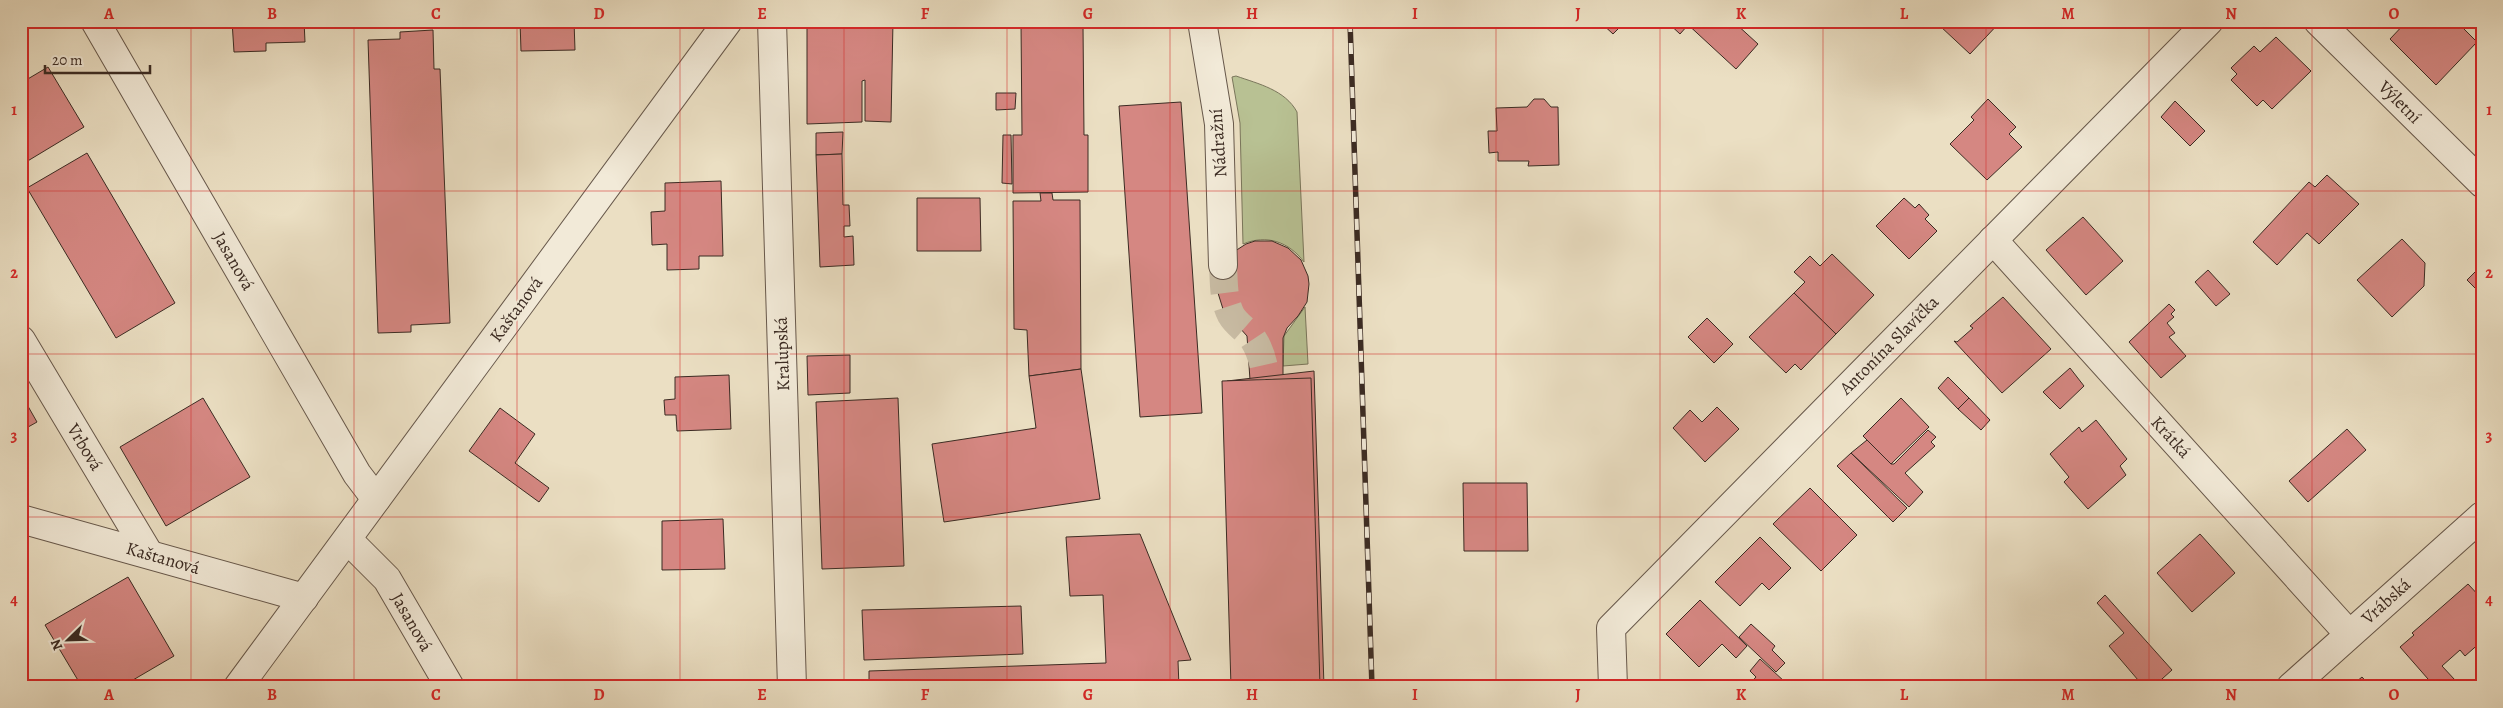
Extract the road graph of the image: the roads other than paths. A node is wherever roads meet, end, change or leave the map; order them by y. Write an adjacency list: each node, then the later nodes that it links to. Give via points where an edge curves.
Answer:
1 (95, 21): 11 (street, Jasanová, via 357,474)
2 (728, 21): 11 (street, Kaštanová)
3 (772, 21): 20 (street, Kralupská)
4 (1202, 21): 9 (street, Nádražní, via 1219,124)
5 (2209, 21): 8 (street, Antonína Slavíčka)
6 (2318, 21): 7 (street, Výletní)
7 (2482, 183)
8 (1993, 240): 17 (street, Krátká); 21 (street, Antonína Slavíčka, via 1611,628)
9 (1223, 265)
10 (21, 340): 15 (street, Vrbová)
11 (376, 499): 14 (street, Kaštanová)
12 (2482, 516): 17 (street, Vrábská)
13 (21, 519): 15 (street, Kaštanová)
14 (348, 540): 16 (street, Kaštanová); 19 (street, Jasanová, via 387,579)
15 (148, 554): 16 (street, Kaštanová)
16 (304, 598): 18 (street, Kaštanová)
17 (2349, 634): 22 (street, Vrábská)
18 (238, 687)
19 (450, 687)
20 (792, 687)
21 (1613, 687)
22 (2291, 687)

